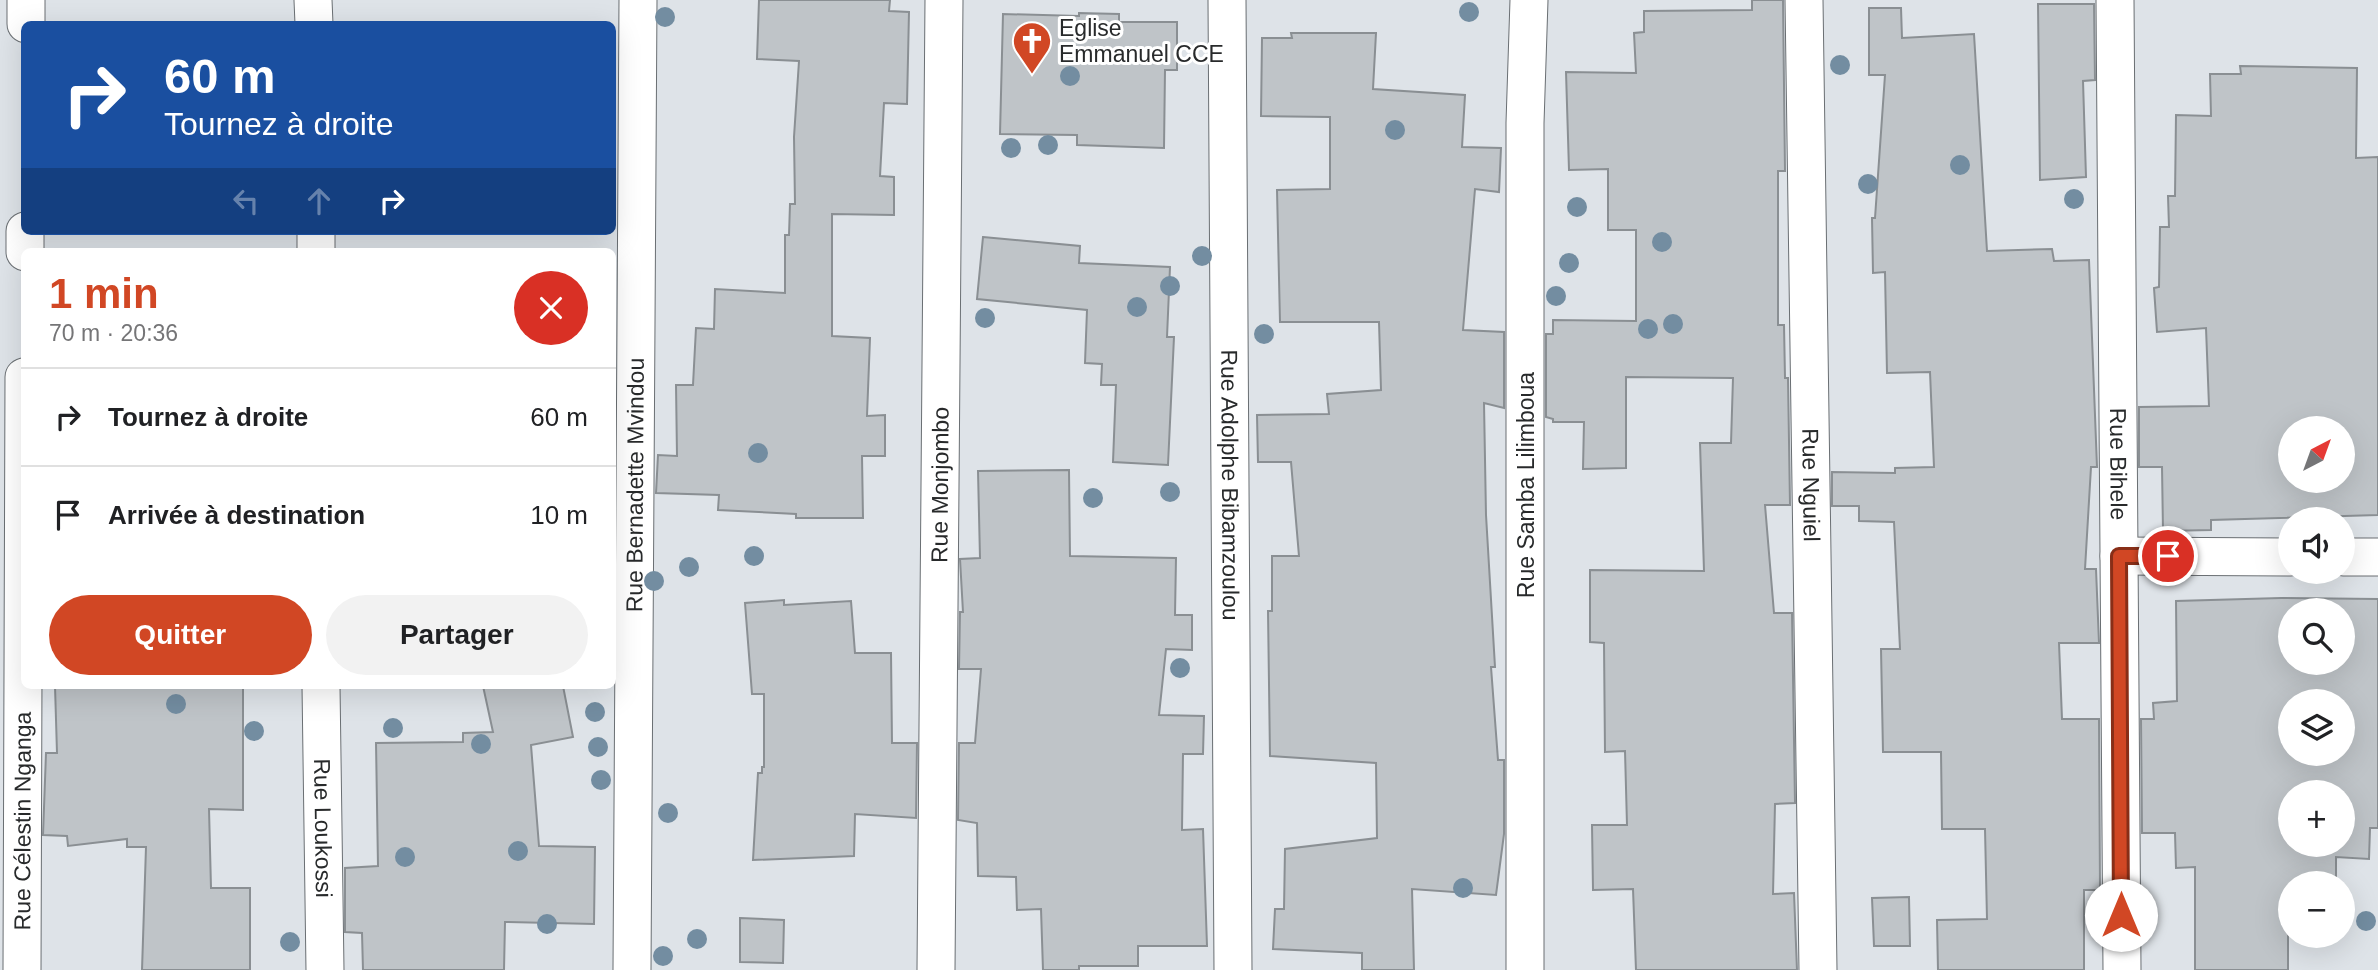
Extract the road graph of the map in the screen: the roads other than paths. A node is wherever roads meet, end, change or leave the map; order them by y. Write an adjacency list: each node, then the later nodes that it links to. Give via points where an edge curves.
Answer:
1 (26, 0): 9 (street)
2 (313, 0): 10 (street)
3 (638, 0): 19 (street, Rue Bernadette Mvindou)
4 (944, 0): 20 (street, Rue Monjombo)
5 (1227, 0): 21 (street, Rue Adolphe Bibamzoulou)
6 (1529, 0): 22 (street, Rue Samba Lilimboua)
7 (1804, 0): 23 (street, Rue Nguiel)
8 (2115, 0): 11 (street, Rue Bihele)
9 (26, 21)
10 (314, 21)
11 (2119, 556): 12 (street); 24 (street, Rue Bihele)
12 (2278, 557)
13 (2355, 557): 14 (street)
14 (2378, 558)
15 (23, 689): 17 (street, Rue Célestin Nganga)
16 (321, 689): 18 (street, Rue Loukossi)
17 (22, 970)
18 (325, 970)
19 (632, 970)
20 (936, 970)
21 (1233, 970)
22 (1525, 970)
23 (1818, 970)
24 (2122, 970)

